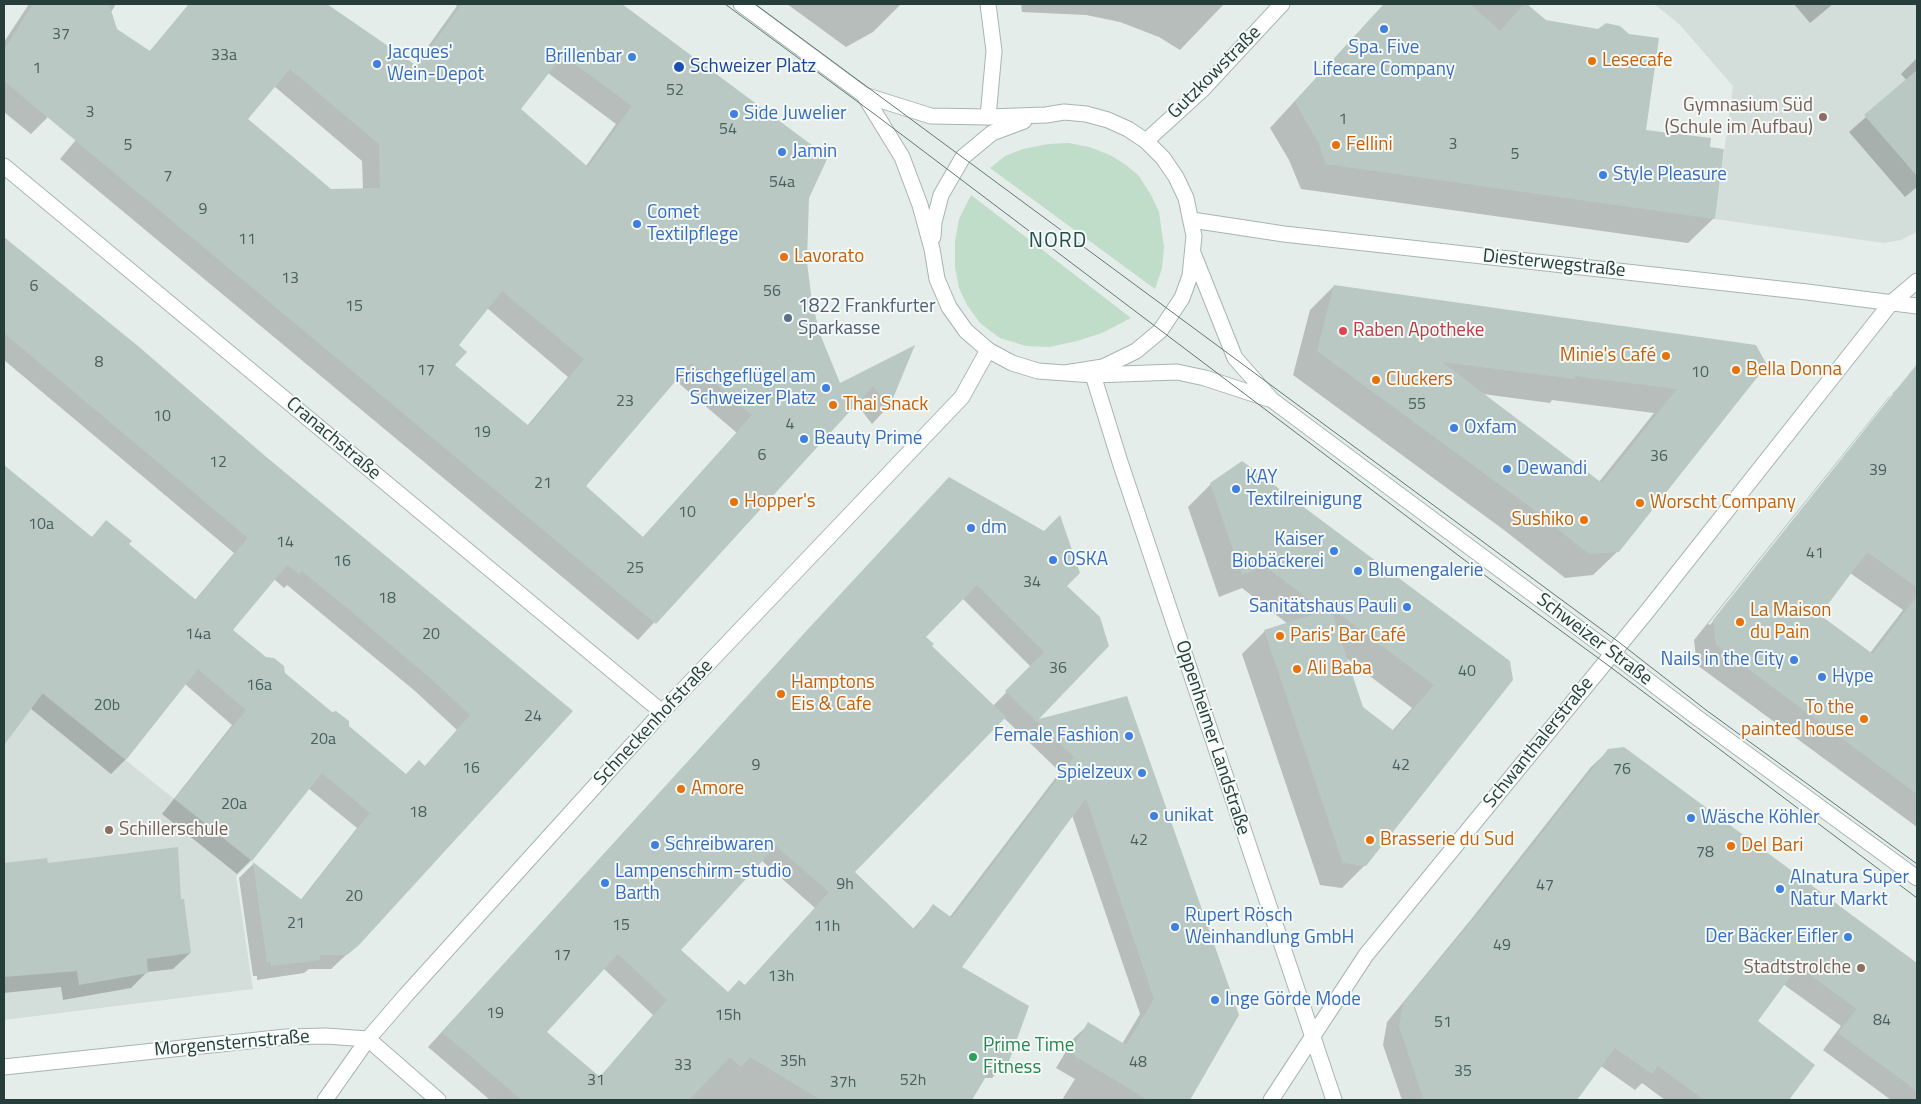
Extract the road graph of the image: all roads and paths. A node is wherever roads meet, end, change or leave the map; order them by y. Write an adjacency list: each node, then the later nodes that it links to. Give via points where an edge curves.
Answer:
1 (741, 4): 4 (street)
2 (988, 4): 6 (street, via 994,51)
3 (1282, 4): 7 (street, Gutzkowstraße, via 1203,89)
4 (864, 95): 6 (street, via 931,116); 10 (street, via 902,157)
5 (1046, 115): 6 (street); 7 (street, via 1064,112 1086,114 1128,129); 10 (street, via 992,133 963,157 941,196 934,222)
6 (988, 117)
7 (1146, 141): 9 (street, via 1176,177)
8 (4, 166): 20 (street, Cranachstraße)
9 (1192, 220): 11 (street); 13 (street, Diesterwegstraße, via 1284,234)
10 (932, 249): 15 (street, via 937,278 948,307 966,331)
11 (1193, 252): 16 (street, via 1190,276 1182,298 1160,330 1136,351 1115,362 1091,370); 18 (street, via 1235,358)
12 (1917, 281): 13 (street, Schwanthalerstraße)
13 (1891, 303): 14 (street, Diesterwegstraße); 19 (street, Schwanthalerstraße)
14 (1917, 306)
15 (988, 350): 16 (street, via 1021,366); 20 (street, Schneckenhofstraße, via 962,397)
16 (1064, 373): 17 (street)
17 (1093, 374): 18 (street, via 1177,372); 22 (street, Oppenheimer Landstraße)
18 (1272, 400): 19 (street, Schweizer Straße)
19 (1612, 653): 21 (street, Schweizer Straße); 22 (street, Schwanthalerstraße, via 1366,955)
20 (662, 712): 23 (street, Schneckenhofstraße)
21 (1917, 878)
22 (1311, 1037): 27 (street, Schwanthalerstraße); 28 (street, Oppenheimer Landstraße)
23 (368, 1039): 24 (street, Morgensternstraße, via 286,1037); 25 (street, Schneckenhofstraße); 26 (street)
24 (4, 1067)
25 (324, 1100)
26 (438, 1100)
27 (1271, 1100)
28 (1334, 1100)

